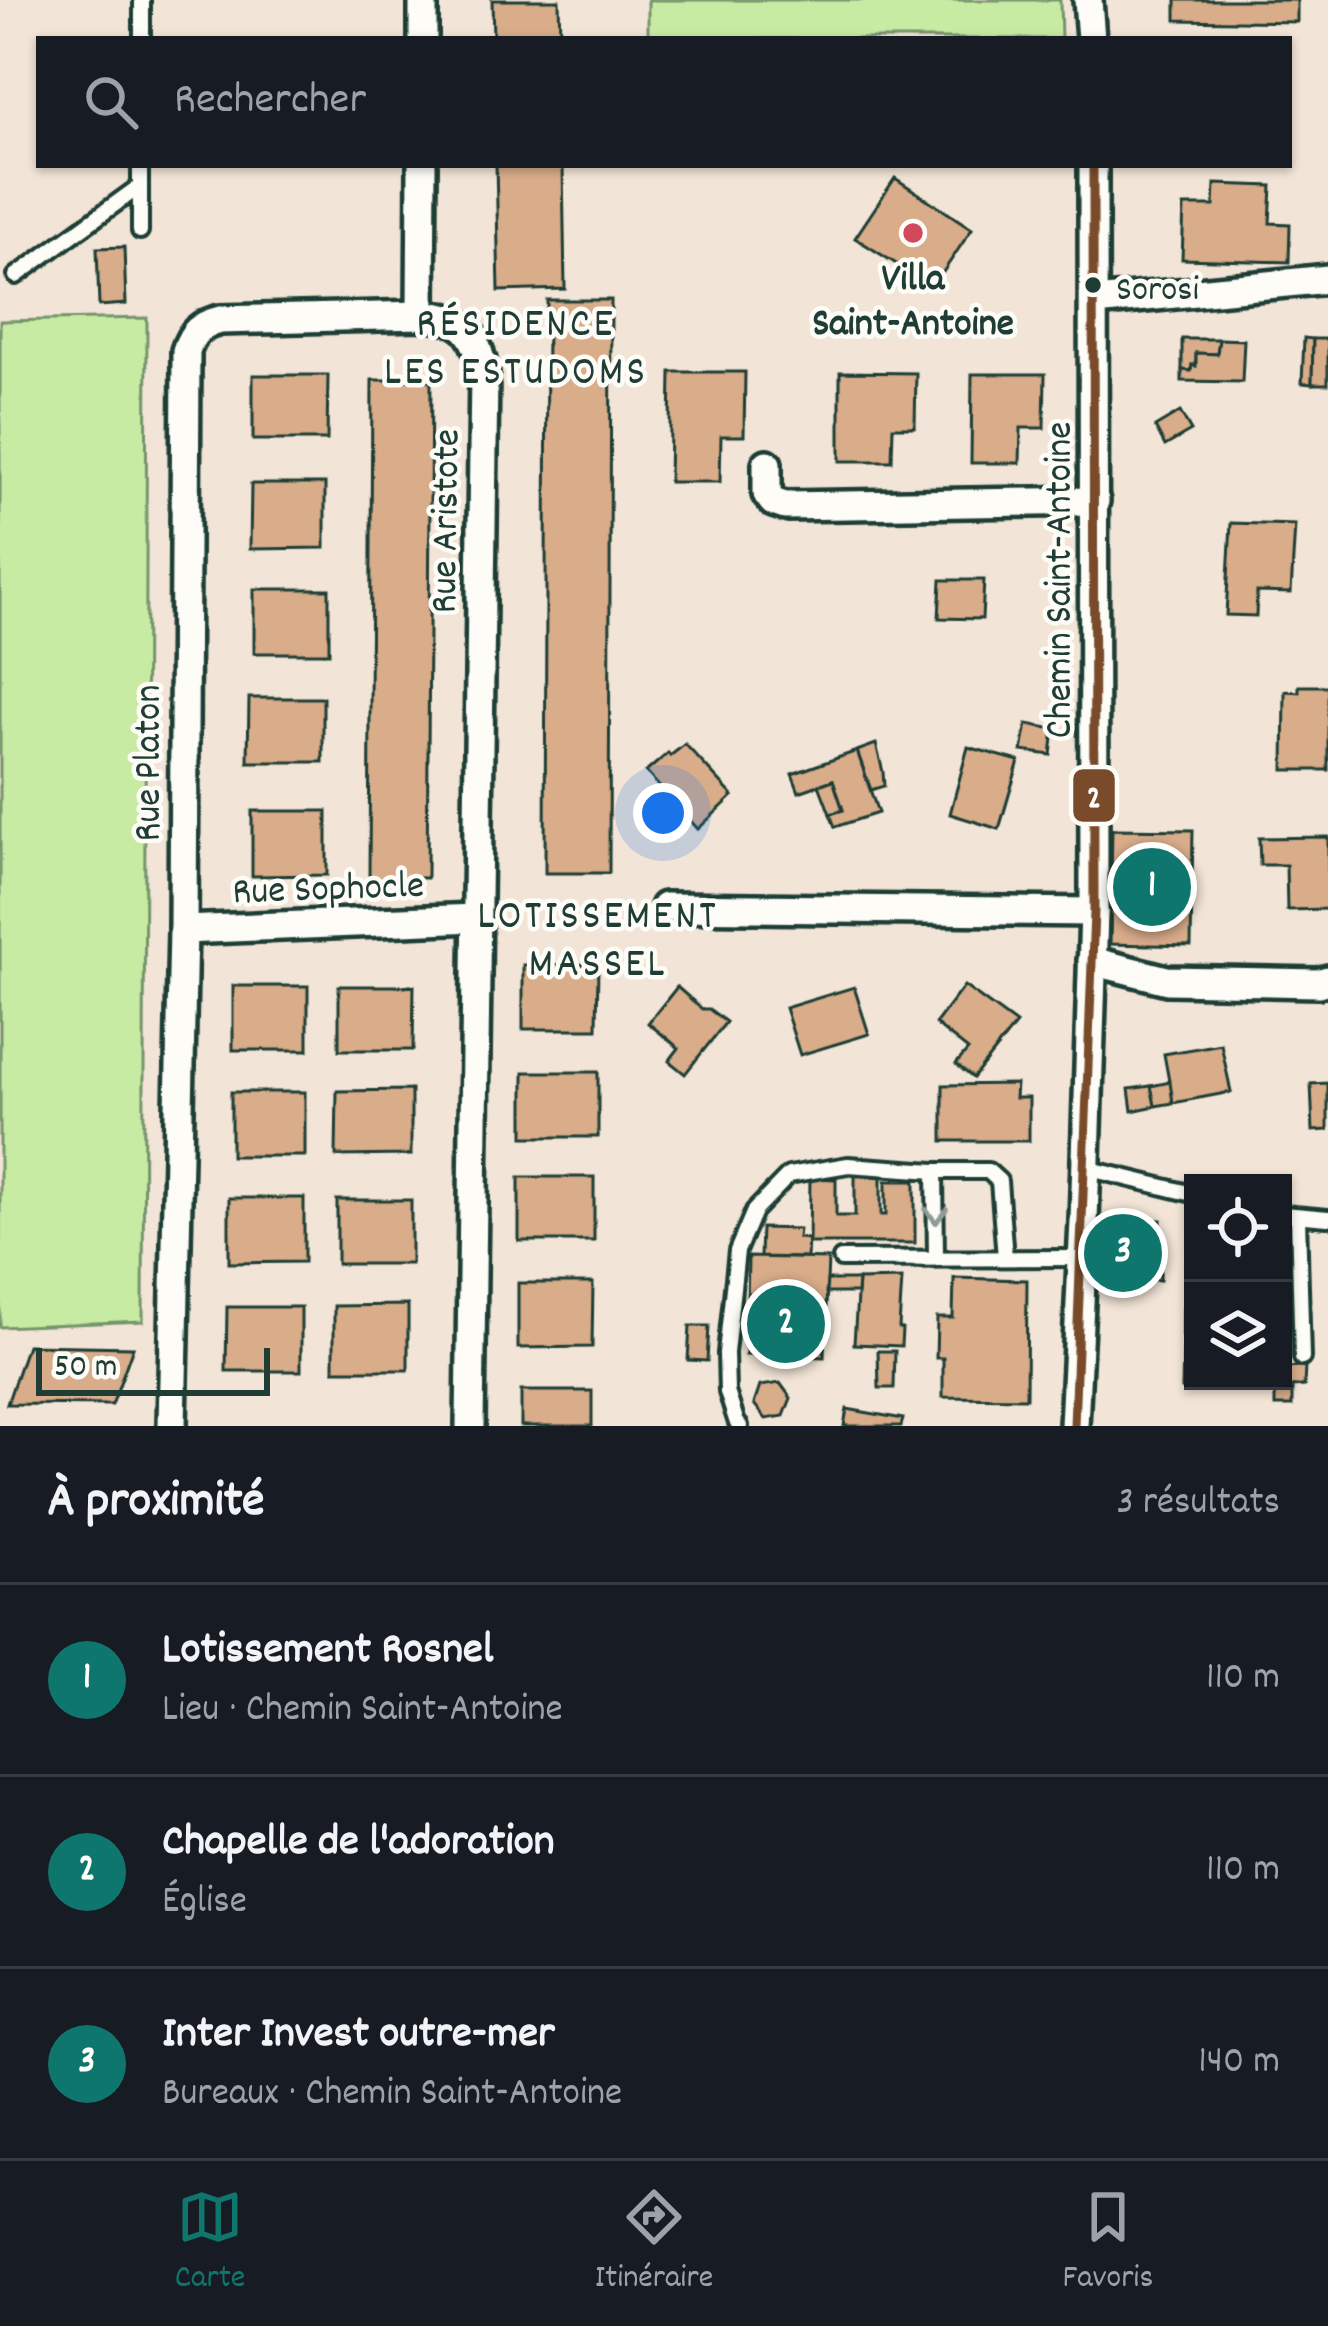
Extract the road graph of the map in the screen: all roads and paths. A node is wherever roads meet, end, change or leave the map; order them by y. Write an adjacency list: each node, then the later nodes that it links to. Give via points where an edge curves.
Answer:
1 (142, 0): 4 (lane)
2 (423, 0): 5 (street)
3 (1088, 0): 6 (street)
4 (142, 36)
5 (423, 36)
6 (1090, 36)
7 (140, 168): 10 (lane)
8 (422, 168): 15 (street)
9 (1094, 168): 14 (street, Chemin Saint-Antoine)
10 (140, 186): 11 (lane); 12 (lane)
11 (140, 231)
12 (16, 276)
13 (1328, 279): 14 (street)
14 (1094, 302): 17 (street, Chemin Saint-Antoine)
15 (421, 315): 20 (street, Rue Aristote, via 463,325 484,374); 21 (street, Rue Platon, via 220,320 191,336)
16 (767, 464): 17 (street, via 766,494 785,506)
17 (1095, 501): 19 (street, Chemin Saint-Antoine)
18 (665, 908): 19 (street)
19 (1094, 912): 22 (street, Chemin Saint-Antoine)
20 (475, 918): 21 (street, Rue Sophocle); 36 (street)
21 (183, 930): 35 (street, Rue Platon)
22 (1092, 961): 23 (street, via 1167,980); 24 (street, Chemin Saint-Antoine)
23 (1328, 980)
24 (1086, 1168): 26 (lane); 32 (street, Chemin Saint-Antoine)
25 (935, 1172): 30 (lane, one-way to 30); 31 (lane, via 988,1172 999,1181); 37 (lane, via 848,1165 789,1175 754,1210 736,1251 726,1353)
26 (1184, 1192)
27 (1292, 1215): 28 (lane)
28 (1328, 1218)
29 (1292, 1241): 34 (lane)
30 (936, 1258): 31 (lane); 33 (lane)
31 (1005, 1258): 32 (lane)
32 (1082, 1258): 38 (street, Chemin Saint-Antoine)
33 (841, 1259)
34 (1301, 1358)
35 (172, 1426)
36 (470, 1426)
37 (740, 1426)
38 (1074, 1426)

